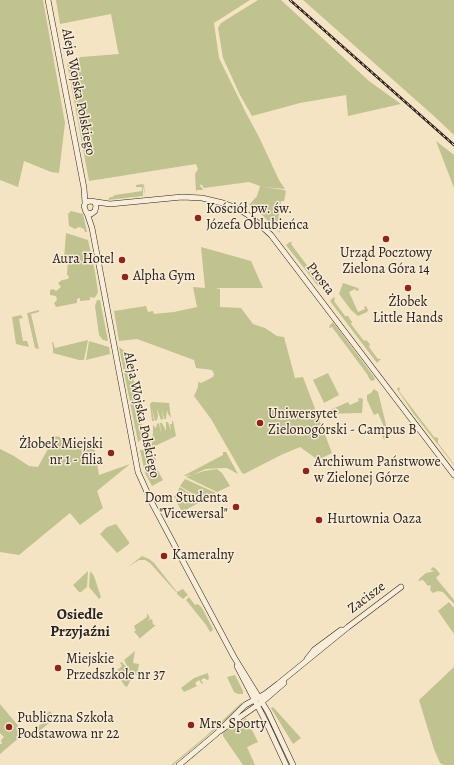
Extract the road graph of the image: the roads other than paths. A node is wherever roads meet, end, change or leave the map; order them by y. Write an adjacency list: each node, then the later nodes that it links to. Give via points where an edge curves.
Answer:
1 (48, 0): 2 (main road, Aleja Wojska Polskiego)
2 (84, 188): 3 (main road, Aleja Wojska Polskiego); 4 (main road, Aleja Wojska Polskiego)
3 (93, 202): 4 (main road); 5 (main road, Prosta); 6 (main road, via 96,206)
4 (85, 203): 7 (main road, via 84,209)
5 (110, 204): 6 (main road, Prosta); 9 (main road, Prosta, via 196,197 237,208 252,218 271,235)
6 (95, 211): 7 (main road); 8 (main road, Aleja Wojska Polskiego)
7 (88, 213): 8 (main road, Aleja Wojska Polskiego)
8 (92, 228): 11 (main road, Aleja Wojska Polskiego, via 138,472 234,658)
9 (454, 475)
10 (401, 587): 11 (main road, Zacisze)
11 (259, 700): 12 (main road, Aleja Wojska Polskiego); 13 (main road, Zacisze, via 245,705); 16 (main road, Aleja Wojska Polskiego)
12 (257, 706): 13 (main road); 15 (main road, Aleja Wojska Polskiego)
13 (216, 734): 14 (main road)
14 (179, 765)
15 (286, 765)
16 (293, 765)

